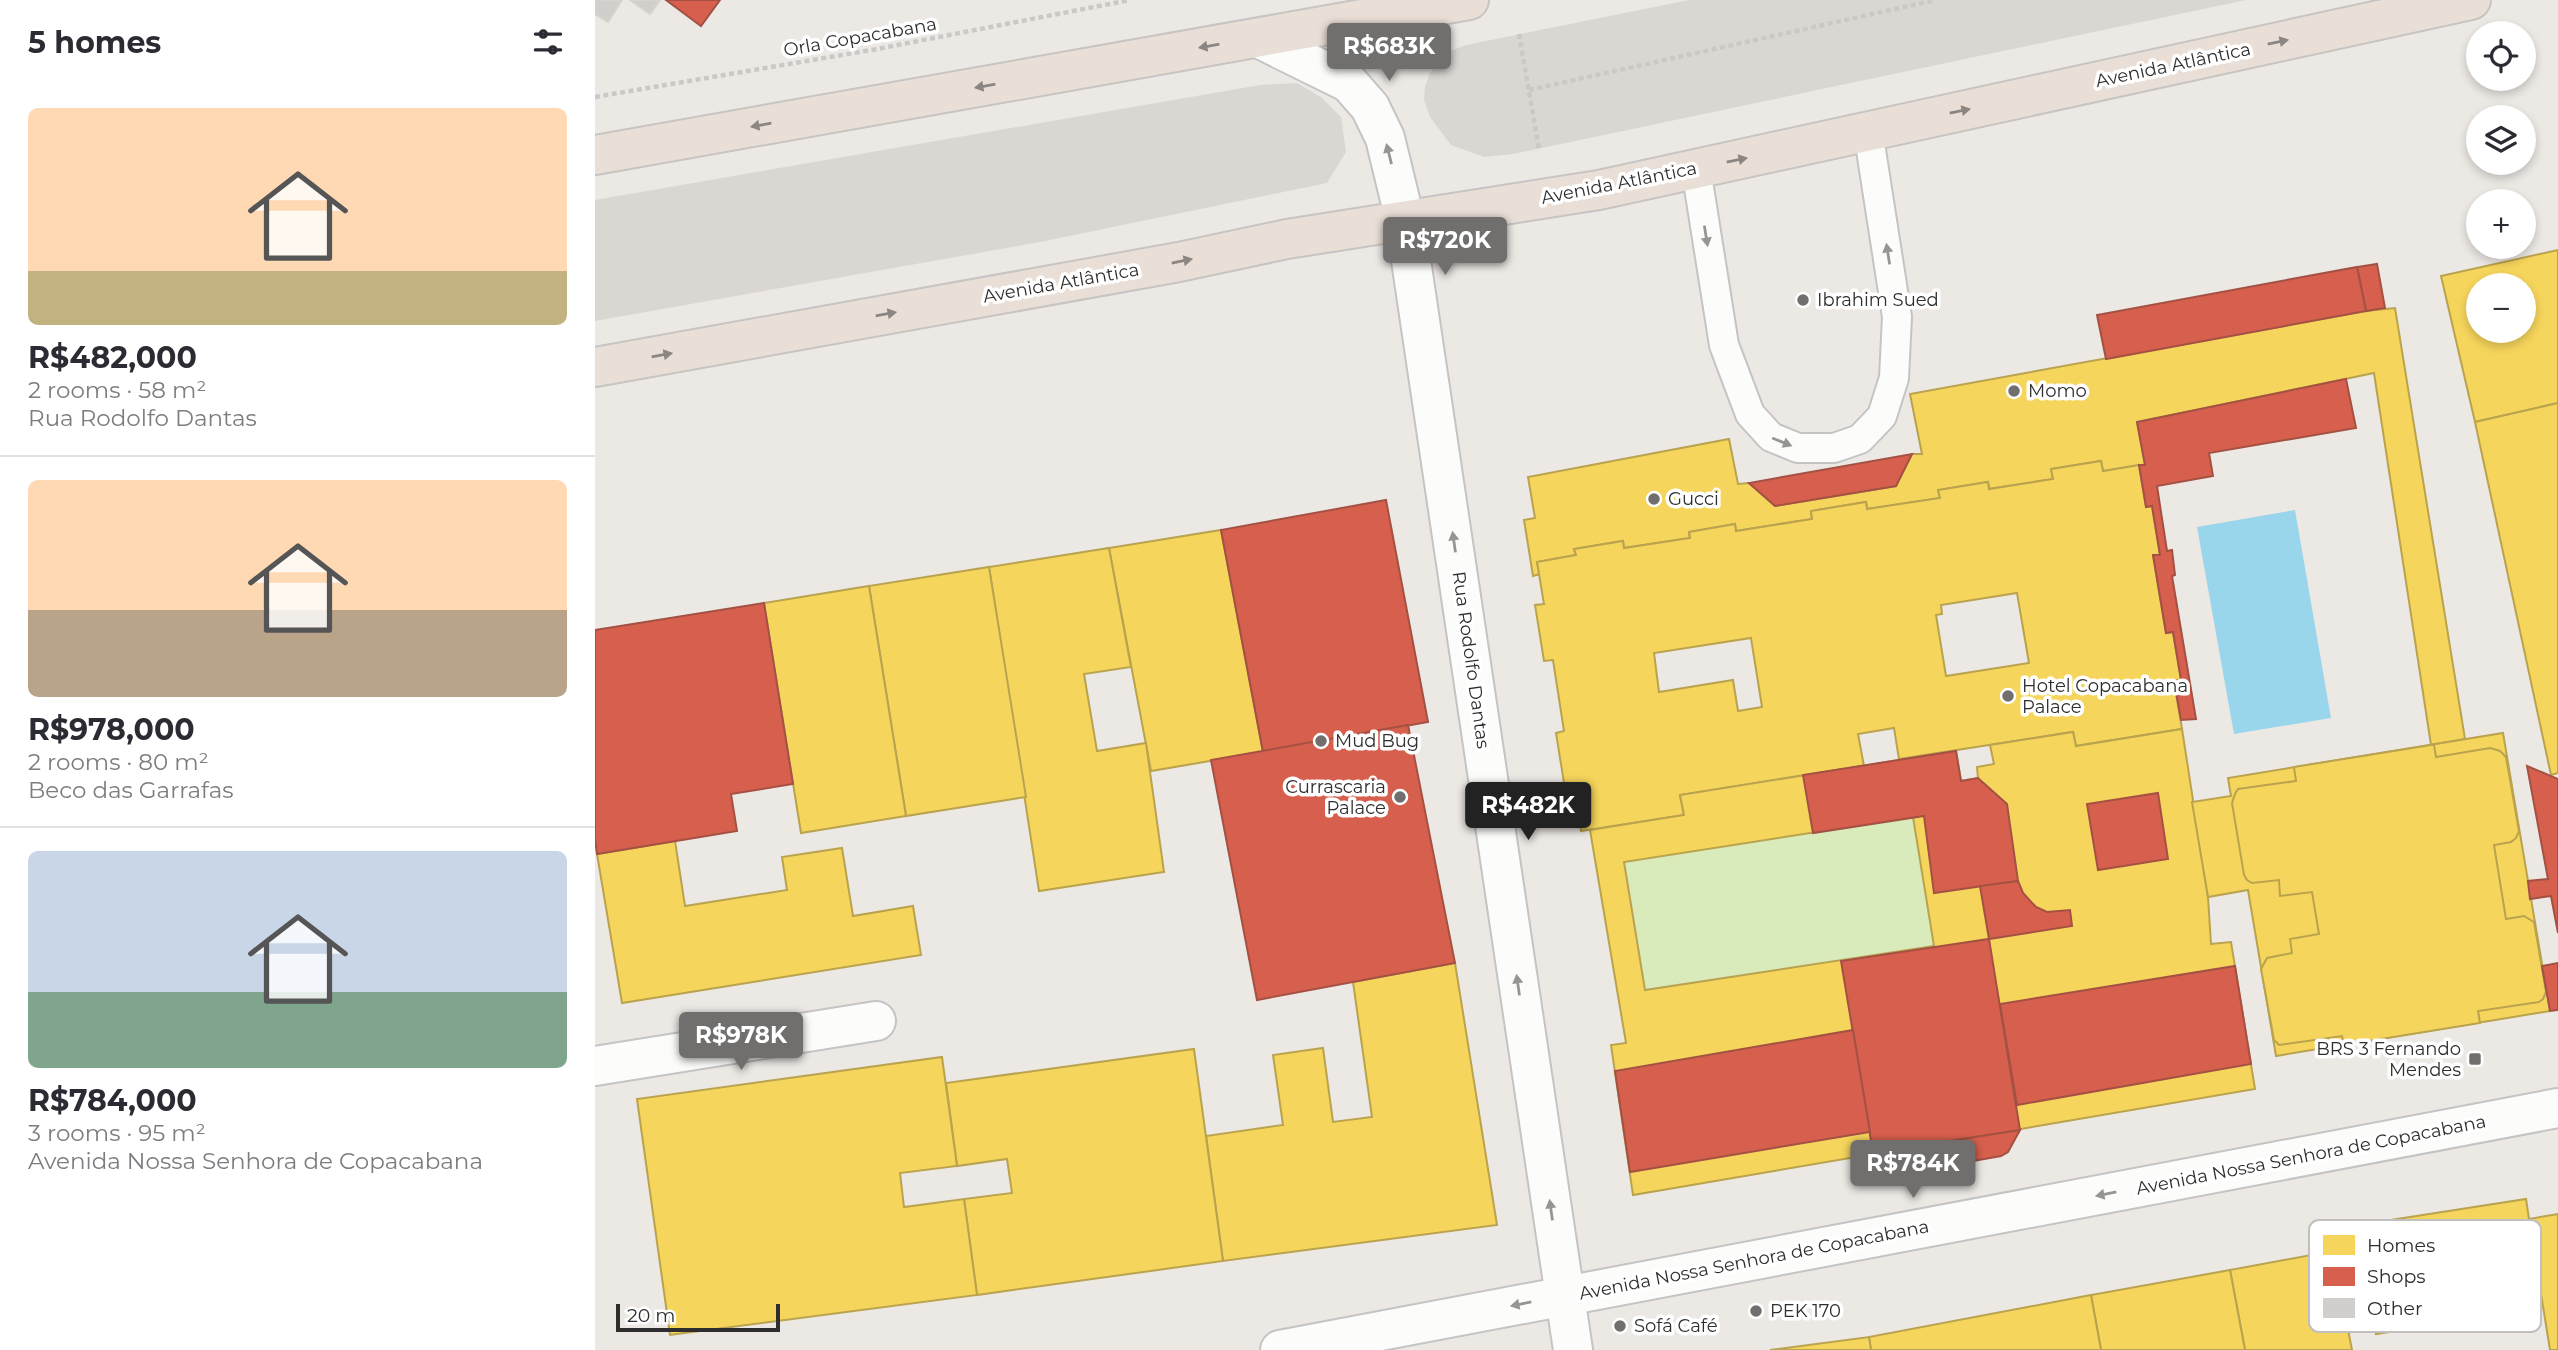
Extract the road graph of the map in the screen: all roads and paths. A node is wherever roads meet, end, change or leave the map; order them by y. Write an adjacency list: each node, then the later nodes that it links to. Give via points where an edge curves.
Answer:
1 (1130, 0): 8 (path, Orla Copacabana)
2 (1469, 0): 6 (highway)
3 (1936, 0): 7 (path)
4 (2471, 0): 9 (highway, Avenida Atlântica, one-way to 4)
5 (1519, 34): 7 (path)
6 (1258, 38): 11 (highway, one-way to 11); 13 (street, Rua Rodolfo Dantas, one-way to 6, via 1385,138 1370,107 1349,83)
7 (1529, 90): 10 (path)
8 (595, 97)
9 (1868, 131): 12 (highway, Avenida Atlântica, one-way to 9); 12 (lane, one-way to 9, via 1724,345 1750,414 1771,437 1798,448 1834,448 1860,439 1882,416 1894,378 1897,317)
10 (1539, 149)
11 (595, 155)
12 (1696, 169): 13 (highway, Avenida Atlântica, via 1599,190)
13 (1405, 220): 14 (highway, Avenida Atlântica, one-way to 13); 18 (street, Rua Rodolfo Dantas, one-way to 13)
14 (595, 367)
15 (876, 1021): 16 (street)
16 (595, 1066)
17 (2558, 1108): 18 (street, Avenida Nossa Senhora de Copacabana, one-way to 18)
18 (1564, 1297): 19 (street, Avenida Nossa Senhora de Copacabana, one-way to 19); 20 (street, Rua Rodolfo Dantas)
19 (1280, 1350)
20 (1573, 1350)

